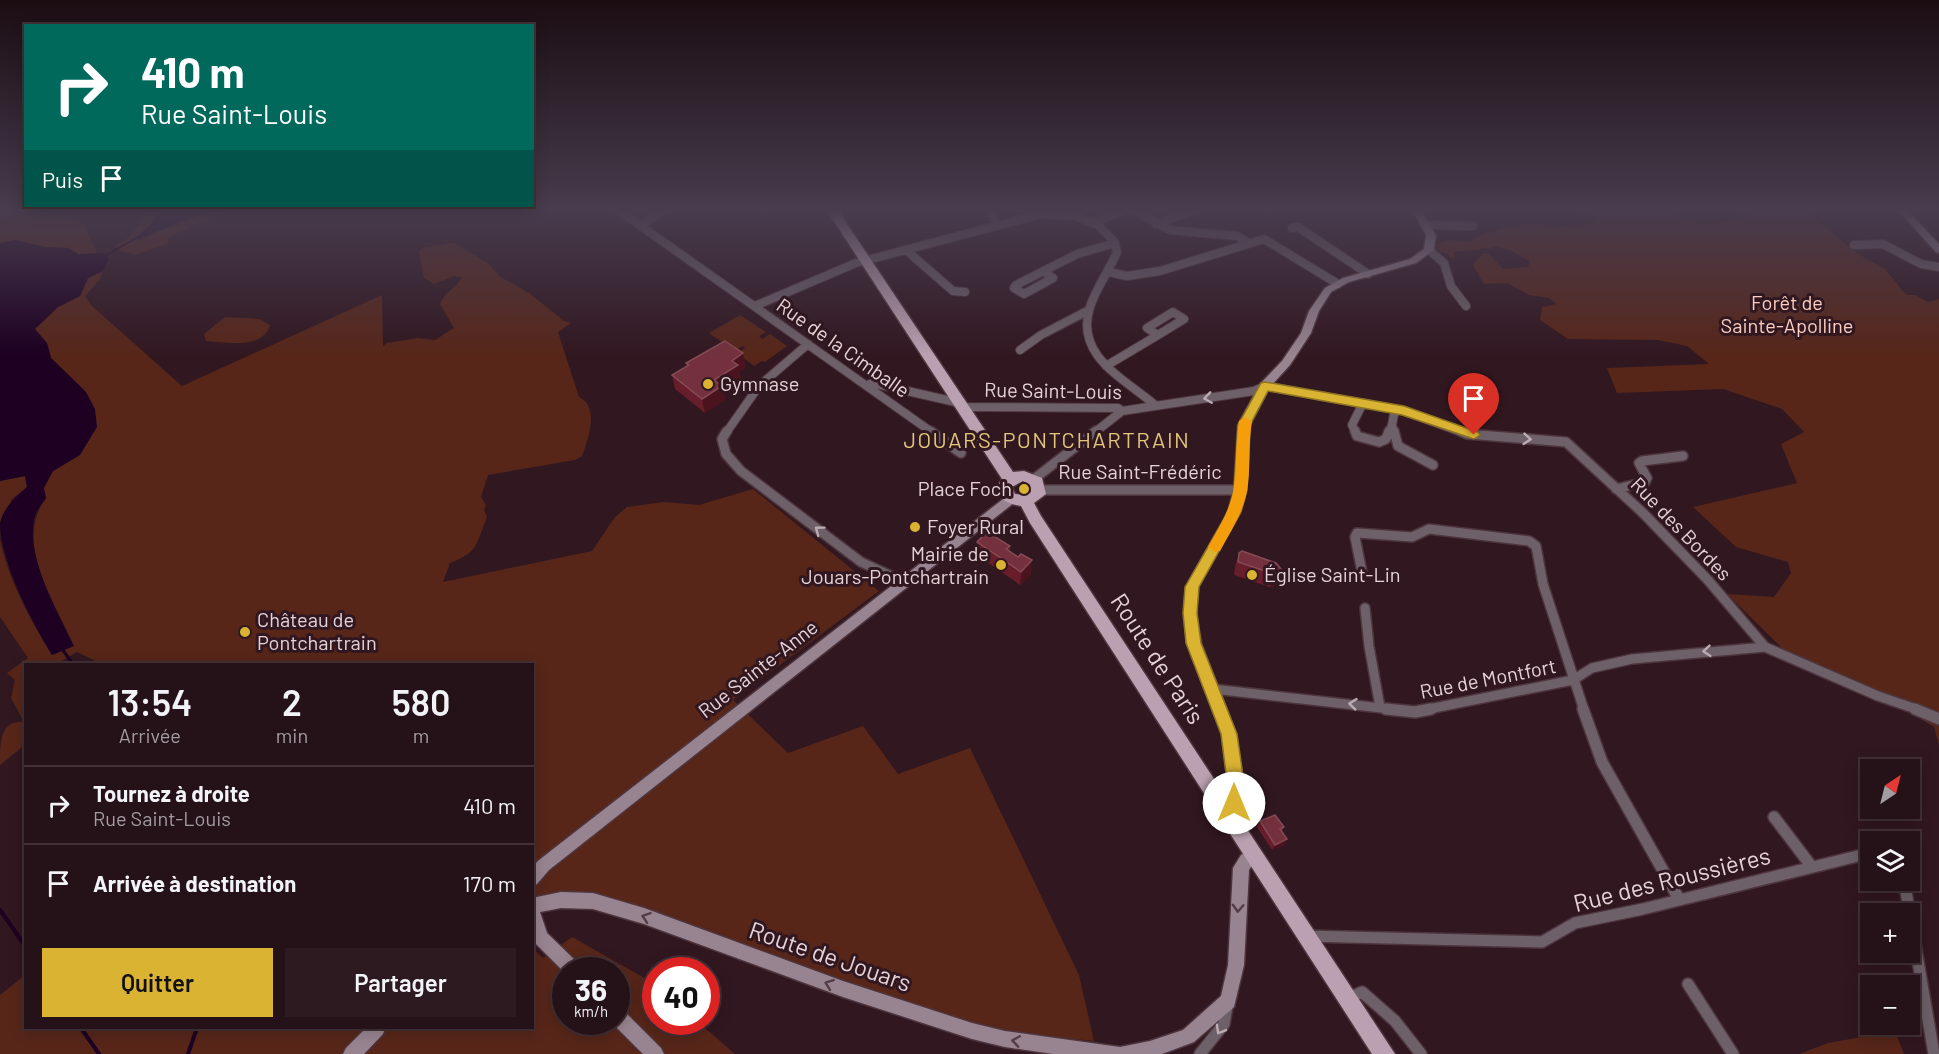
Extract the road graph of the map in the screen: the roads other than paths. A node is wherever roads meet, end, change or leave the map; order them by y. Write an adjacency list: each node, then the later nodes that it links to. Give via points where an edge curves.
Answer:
1 (688, 258): 20 (street, Rue de la Cimballe)
2 (864, 258): 13 (main road)
3 (876, 258): 13 (street)
4 (915, 258): 19 (street, via 953,291)
5 (1070, 258): 15 (street)
6 (1115, 258): 16 (street)
7 (1201, 258): 16 (street, via 1128,276)
8 (1296, 258): 18 (street)
9 (1344, 258): 17 (street)
10 (1417, 258): 17 (street)
11 (1437, 258): 21 (street, via 1444,263 1451,286)
12 (1909, 258): 14 (street)
13 (866, 261): 20 (street); 30 (main road)
14 (1939, 267)
15 (1043, 271): 15 (street, via 1016,285 1014,288 1024,294 1053,278)
16 (1109, 272): 22 (street)
17 (1368, 274): 18 (street)
18 (1338, 284): 28 (street, via 1321,298 1293,354)
19 (965, 292)
20 (755, 306): 24 (street, Rue de la Cimballe)
21 (1466, 306)
22 (1089, 310): 25 (street); 26 (street, via 1087,338 1092,352)
23 (1158, 335): 26 (street)
24 (808, 344): 27 (street, Rue de la Cimballe); 44 (street, one-way to 24, via 861,562 741,471 726,454 722,439 744,402)
25 (1020, 350)
26 (1106, 366): 31 (street)
27 (868, 386): 30 (street, Rue Saint-Louis, via 872,383); 36 (street, Rue de la Cimballe)
28 (1265, 386): 29 (street, Rue Saint-Louis); 31 (street, Rue Saint-Louis, one-way to 31, via 1254,391); 41 (street, via 1244,425)
29 (1363, 403): 32 (street, Rue Saint-Louis); 34 (street, via 1352,425 1357,436 1379,442 1386,439)
30 (962, 405): 33 (street, Rue Saint-Louis); 39 (main road)
31 (1155, 405): 33 (street, Rue Saint-Louis)
32 (1395, 409): 34 (street); 35 (street, Rue Saint-Louis, one-way to 35, via 1467,434)
33 (1122, 411): 42 (street)
34 (1392, 425): 38 (street, via 1398,446)
35 (1566, 442): 40 (street, Rue des Bordes)
36 (961, 453)
37 (1683, 456): 40 (street, via 1642,461 1639,463 1647,478 1645,482)
38 (1433, 465)
39 (1010, 478): 42 (main road, via 1019,476); 42 (main road, via 1004,489)
40 (1616, 489): 46 (street, Rue des Bordes, via 1707,579)
41 (1240, 490): 42 (street, Rue Saint-Frédéric); 48 (street, via 1234,512 1192,587 1194,643)
42 (1028, 492): 44 (street, Rue Sainte-Anne); 51 (main road, Route de Paris, via 1035,519)
43 (1362, 572): 47 (street, via 1356,549 1357,533 1412,537 1429,529 1533,543)
44 (904, 582): 56 (street, Rue Sainte-Anne, via 544,865)
45 (1365, 608): 49 (street, via 1366,638)
46 (1766, 647): 47 (street, Rue de Montfort, one-way to 47, via 1632,659 1592,668); 50 (street)
47 (1573, 680): 49 (street, Rue de Montfort, via 1415,712); 58 (street, via 1602,762)
48 (1213, 689): 49 (street, Rue de Montfort, one-way to 48); 51 (street, via 1229,734 1236,789 1234,803)
49 (1380, 707)
50 (1939, 719)
51 (1223, 808): 54 (main road, Route de Paris)
52 (1774, 817): 55 (street)
53 (1860, 855): 55 (street, Rue des Roussières)
54 (1253, 856): 61 (main road, Route de Paris); 65 (street, one-way to 65, via 1241,868 1236,965)
55 (1812, 867): 58 (street, Rue des Roussières)
56 (534, 880)
57 (1907, 891): 76 (street)
58 (1679, 899): 61 (street, Rue des Roussières, via 1575,923 1542,942)
59 (534, 906): 70 (street, Route de Jouars, one-way to 59, via 972,1031 593,901 561,900)
60 (537, 936): 62 (street)
61 (1306, 936): 64 (main road, Route de Paris)
62 (559, 957)
63 (1688, 984): 75 (street)
64 (1347, 999): 73 (main road, Route de Paris); 74 (street, via 1362,992 1395,1021)
65 (1227, 1001): 71 (street, via 1188,1036 1150,1050); 72 (street, one-way to 72, via 1228,1013 1220,1034)
66 (376, 1029): 68 (street)
67 (630, 1029): 69 (street)
68 (352, 1054)
69 (655, 1054)
70 (1115, 1054)
71 (1124, 1054)
72 (1200, 1054)
73 (1384, 1054)
74 (1421, 1054)
75 (1733, 1054)
76 (1934, 1054)

